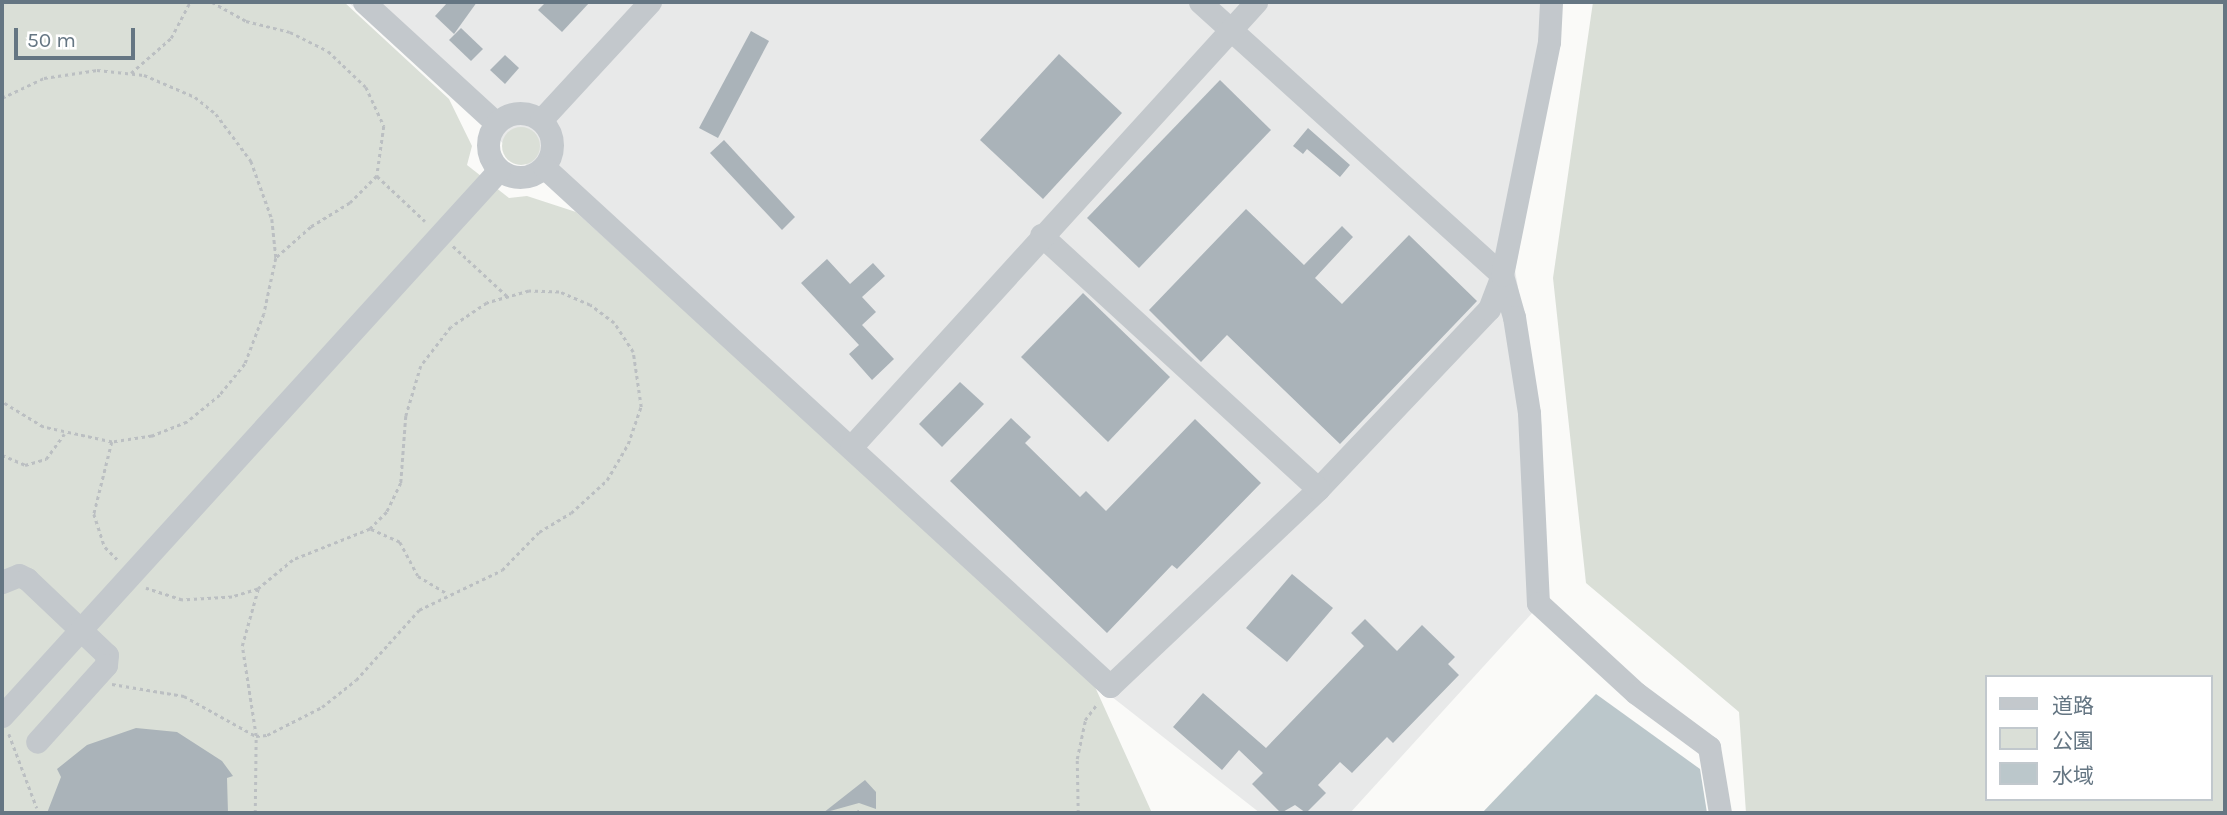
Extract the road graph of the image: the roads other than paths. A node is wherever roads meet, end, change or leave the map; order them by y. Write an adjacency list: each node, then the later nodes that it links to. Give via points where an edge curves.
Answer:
1 (364, 2): 8 (street)
2 (650, 2): 7 (street)
3 (1200, 2): 6 (street)
4 (1256, 2): 6 (street)
5 (1551, 2): 12 (street, via 1549,43)
6 (1230, 30): 11 (street); 12 (street)
7 (541, 120): 8 (street, via 523,113); 9 (street, via 552,138)
8 (496, 123): 10 (street, via 488,142)
9 (544, 167): 10 (street, via 527,177); 13 (street)
10 (499, 170): 16 (street)
11 (1041, 235): 13 (street); 14 (street)
12 (1502, 275): 14 (street, via 1489,309); 19 (street, via 1530,413 1538,603 1636,693 1709,747)
13 (851, 447): 14 (street, via 1110,686)
14 (1318, 489)
15 (2, 582): 16 (street, via 19,575 27,579)
16 (81, 629): 17 (street); 18 (street, via 107,655 94,679)
17 (4, 721)
18 (37, 742)
19 (1720, 813)

